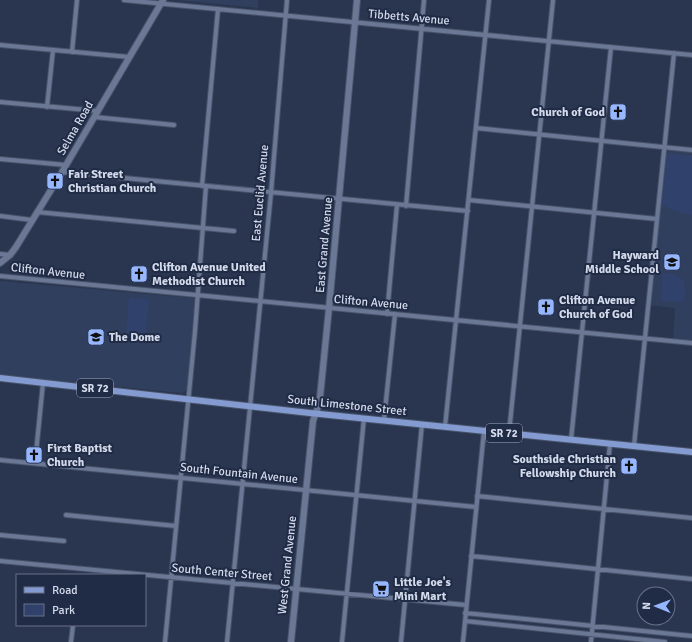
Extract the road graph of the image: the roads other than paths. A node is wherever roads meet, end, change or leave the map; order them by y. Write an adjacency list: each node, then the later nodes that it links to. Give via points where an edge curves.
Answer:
1 (77, 0): 18 (street)
2 (124, 0): 8 (street, Tibbetts Avenue)
3 (287, 0): 10 (street, East Euclid Avenue)
4 (357, 0): 11 (street, East Grand Avenue)
5 (424, 0): 12 (street)
6 (489, 0): 13 (street)
7 (553, 0): 14 (street)
8 (162, 2): 9 (street, Tibbetts Avenue); 21 (street, Selma Road)
9 (218, 9): 10 (street, Tibbetts Avenue); 34 (street)
10 (286, 16): 11 (street, Tibbetts Avenue); 35 (street, East Euclid Avenue)
11 (355, 22): 12 (street, Tibbetts Avenue); 36 (street, East Grand Avenue)
12 (422, 29): 13 (street, Tibbetts Avenue); 39 (street)
13 (486, 35): 14 (street, Tibbetts Avenue); 26 (street)
14 (548, 41): 16 (street, Tibbetts Avenue); 27 (street)
15 (0, 45): 17 (street)
16 (611, 47): 19 (street, Tibbetts Avenue); 28 (street)
17 (53, 50): 18 (street); 23 (street)
18 (72, 52): 21 (street)
19 (674, 53): 20 (street, Tibbetts Avenue); 29 (street)
20 (692, 55)
21 (130, 57): 24 (street, Selma Road)
22 (0, 102): 23 (street)
23 (47, 107): 24 (street)
24 (96, 114): 25 (street); 32 (street, Selma Road)
25 (174, 125)
26 (476, 128): 27 (street); 37 (street)
27 (539, 135): 28 (street); 40 (street)
28 (602, 141): 29 (street); 43 (street)
29 (664, 147): 30 (street); 45 (street)
30 (692, 150)
31 (0, 159): 32 (street)
32 (66, 165): 33 (street, Selma Road)
33 (62, 172): 34 (street); 42 (street, Selma Road)
34 (204, 186): 35 (street); 47 (street)
35 (271, 193): 36 (street); 54 (street, East Euclid Avenue)
36 (339, 199): 38 (street); 55 (street, East Grand Avenue)
37 (469, 200): 40 (street); 41 (street)
38 (398, 205): 39 (street); 56 (street)
39 (406, 206): 41 (street)
40 (532, 206): 43 (street); 59 (street)
41 (468, 211): 58 (street)
42 (38, 212): 46 (street, Selma Road); 47 (street)
43 (594, 213): 45 (street); 60 (street)
44 (0, 216): 46 (street)
45 (657, 219): 61 (street)
46 (32, 220): 50 (street, Selma Road)
47 (203, 228): 48 (street); 53 (street)
48 (234, 231)
49 (0, 254): 50 (street)
50 (10, 255): 51 (street, Selma Road)
51 (0, 263)
52 (0, 276): 53 (street, Clifton Avenue)
53 (199, 296): 54 (street, Clifton Avenue); 65 (street)
54 (260, 302): 55 (street, Clifton Avenue); 66 (street, East Euclid Avenue)
55 (329, 308): 56 (street, Clifton Avenue); 67 (street, East Grand Avenue, via 320,397)
56 (387, 314): 57 (street, Clifton Avenue)
57 (395, 314): 58 (street, Clifton Avenue); 69 (street)
58 (456, 320): 59 (street, Clifton Avenue); 71 (street)
59 (520, 326): 60 (street, Clifton Avenue); 73 (street)
60 (582, 332): 61 (street, Clifton Avenue); 74 (street)
61 (645, 338): 62 (street, Clifton Avenue); 76 (street)
62 (692, 343)
63 (0, 378): 64 (main road, South Limestone Street / SR 72)
64 (43, 383): 65 (main road, South Limestone Street / SR 72); 79 (street)
65 (189, 398): 66 (main road, South Limestone Street / SR 72); 80 (street)
66 (250, 405): 67 (main road, South Limestone Street / SR 72); 81 (street, East Euclid Avenue)
67 (316, 413): 68 (main road, South Limestone Street / SR 72); 82 (street, East Grand Avenue)
68 (364, 418): 69 (main road, South Limestone Street / SR 72); 83 (street)
69 (384, 420): 70 (main road, South Limestone Street / SR 72)
70 (422, 424): 71 (main road, South Limestone Street / SR 72); 85 (street)
71 (445, 427): 72 (main road, South Limestone Street / SR 72)
72 (484, 431): 73 (main road, South Limestone Street / SR 72); 84 (street)
73 (508, 433): 74 (main road, South Limestone Street / SR 72)
74 (571, 440): 75 (main road, South Limestone Street / SR 72)
75 (610, 444): 76 (main road, South Limestone Street / SR 72); 87 (street)
76 (634, 446): 77 (main road, South Limestone Street / SR 72)
77 (692, 452)
78 (0, 460): 79 (street, South Fountain Avenue)
79 (36, 463): 80 (street, South Fountain Avenue)
80 (181, 477): 81 (street, South Fountain Avenue); 90 (street)
81 (242, 484): 82 (street, South Fountain Avenue); 101 (street, East Euclid Avenue)
82 (306, 490): 83 (street, South Fountain Avenue); 102 (street, West Grand Avenue)
83 (357, 495): 85 (street, South Fountain Avenue); 103 (street)
84 (477, 496): 86 (street); 87 (street)
85 (414, 501): 86 (street, South Fountain Avenue); 104 (street)
86 (476, 507): 93 (street)
87 (604, 509): 89 (street); 95 (street)
88 (66, 515): 90 (street)
89 (692, 518)
90 (176, 526): 99 (street)
91 (0, 535): 92 (street)
92 (64, 542)
93 (471, 556): 95 (street); 105 (street)
94 (0, 561): 96 (street, South Center Street)
95 (598, 569): 100 (street); 109 (street)
96 (100, 573): 97 (street, South Center Street)
97 (118, 574)
98 (146, 576): 99 (street, South Center Street)
99 (171, 577): 101 (street, South Center Street); 113 (street)
100 (692, 579)
101 (233, 583): 102 (street, South Center Street); 114 (street, East Euclid Avenue)
102 (296, 589): 103 (street, South Center Street); 115 (street, West Grand Avenue)
103 (347, 594): 104 (street, South Center Street); 116 (street)
104 (405, 599): 105 (street, South Center Street); 117 (street)
105 (466, 605): 106 (street)
106 (465, 613): 107 (street); 109 (street)
107 (465, 621): 110 (street); 118 (street)
108 (73, 626): 112 (street)
109 (592, 626): 110 (street); 111 (street)
110 (592, 634): 119 (street); 120 (street)
111 (692, 636)
112 (71, 642)
113 (165, 642)
114 (227, 642)
115 (291, 642)
116 (342, 642)
117 (400, 642)
118 (462, 642)
119 (591, 642)
120 (665, 642)

